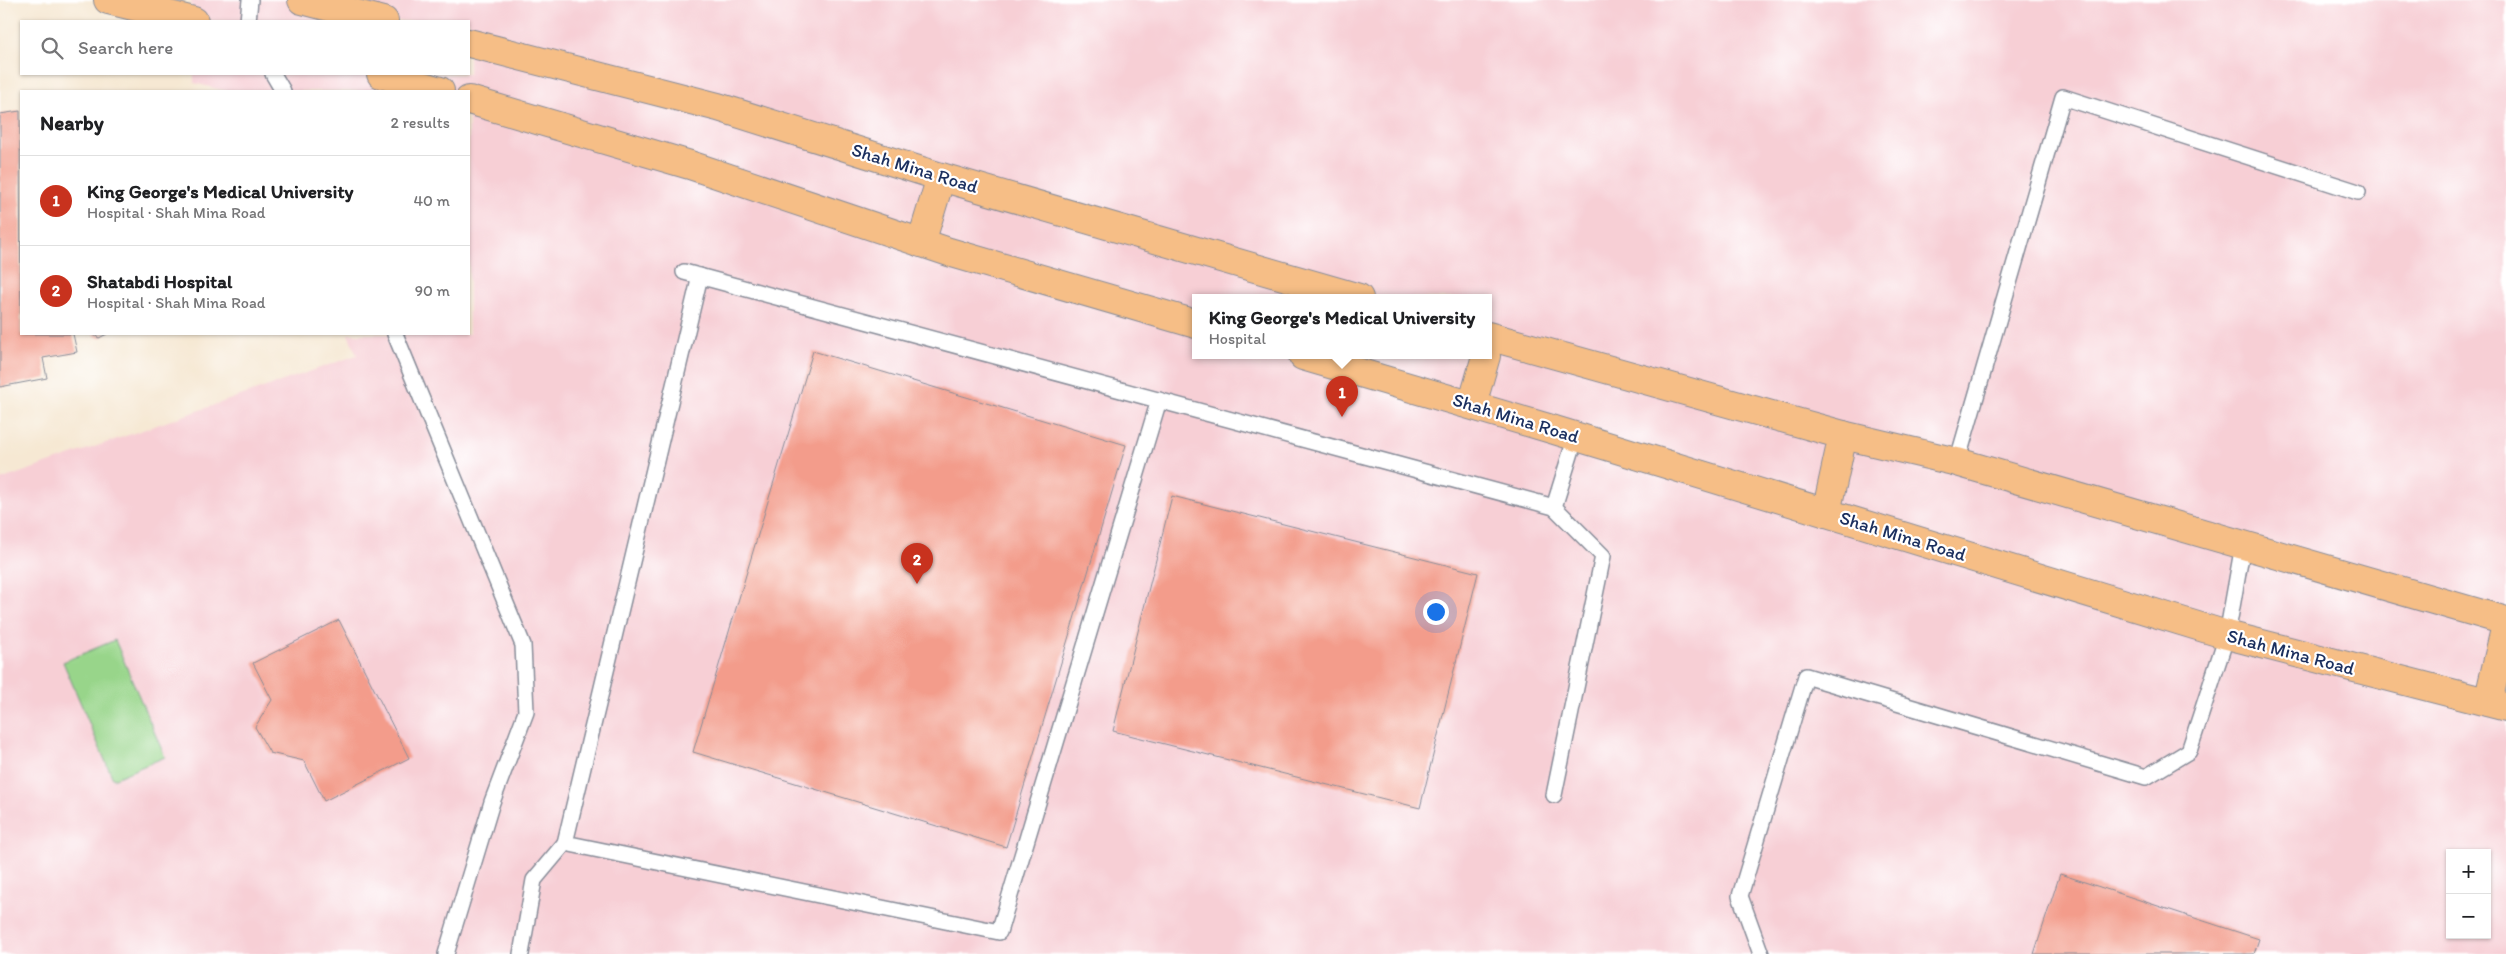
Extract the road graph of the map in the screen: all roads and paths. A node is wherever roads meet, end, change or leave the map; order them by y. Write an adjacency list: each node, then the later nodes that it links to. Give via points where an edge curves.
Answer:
1 (108, 0): 4 (main road)
2 (250, 0): 5 (lane)
3 (302, 0): 6 (main road)
4 (190, 20)
5 (248, 20)
6 (380, 20)
7 (470, 43): 13 (main road, Shah Mina Road, via 718,107)
8 (274, 75): 10 (lane)
9 (384, 75): 11 (main road)
10 (281, 90)
11 (437, 90)
12 (470, 100): 15 (main road, via 690,165)
13 (941, 176): 15 (main road); 18 (main road, Shah Mina Road)
14 (2358, 192): 28 (lane, via 2063,97)
15 (921, 243): 19 (main road)
16 (684, 272): 17 (lane)
17 (700, 276): 24 (lane); 37 (lane)
18 (1346, 294)
19 (1192, 323)
20 (395, 335): 38 (lane, via 523,645 526,712 492,802)
21 (1492, 345): 26 (main road)
22 (1313, 359): 25 (main road, Shah Mina Road)
23 (1484, 359): 25 (main road)
24 (1159, 400): 29 (lane); 37 (lane, via 999,932)
25 (1472, 405): 27 (main road, Shah Mina Road)
26 (1843, 435): 28 (main road); 30 (main road)
27 (1576, 436): 29 (lane); 30 (main road, Shah Mina Road)
28 (1957, 462): 31 (main road)
29 (1554, 507): 36 (lane, via 1603,556)
30 (1826, 512): 34 (main road, Shah Mina Road)
31 (2243, 546): 32 (main road); 34 (lane)
32 (2506, 621)
33 (2506, 625): 35 (main road)
34 (2227, 636): 35 (main road, Shah Mina Road); 40 (lane, via 2189,751 2146,777 1806,676 1740,896)
35 (2497, 705)
36 (1554, 796)
37 (565, 843): 39 (lane, via 534,880)
38 (446, 954)
39 (521, 954)
40 (1761, 954)

